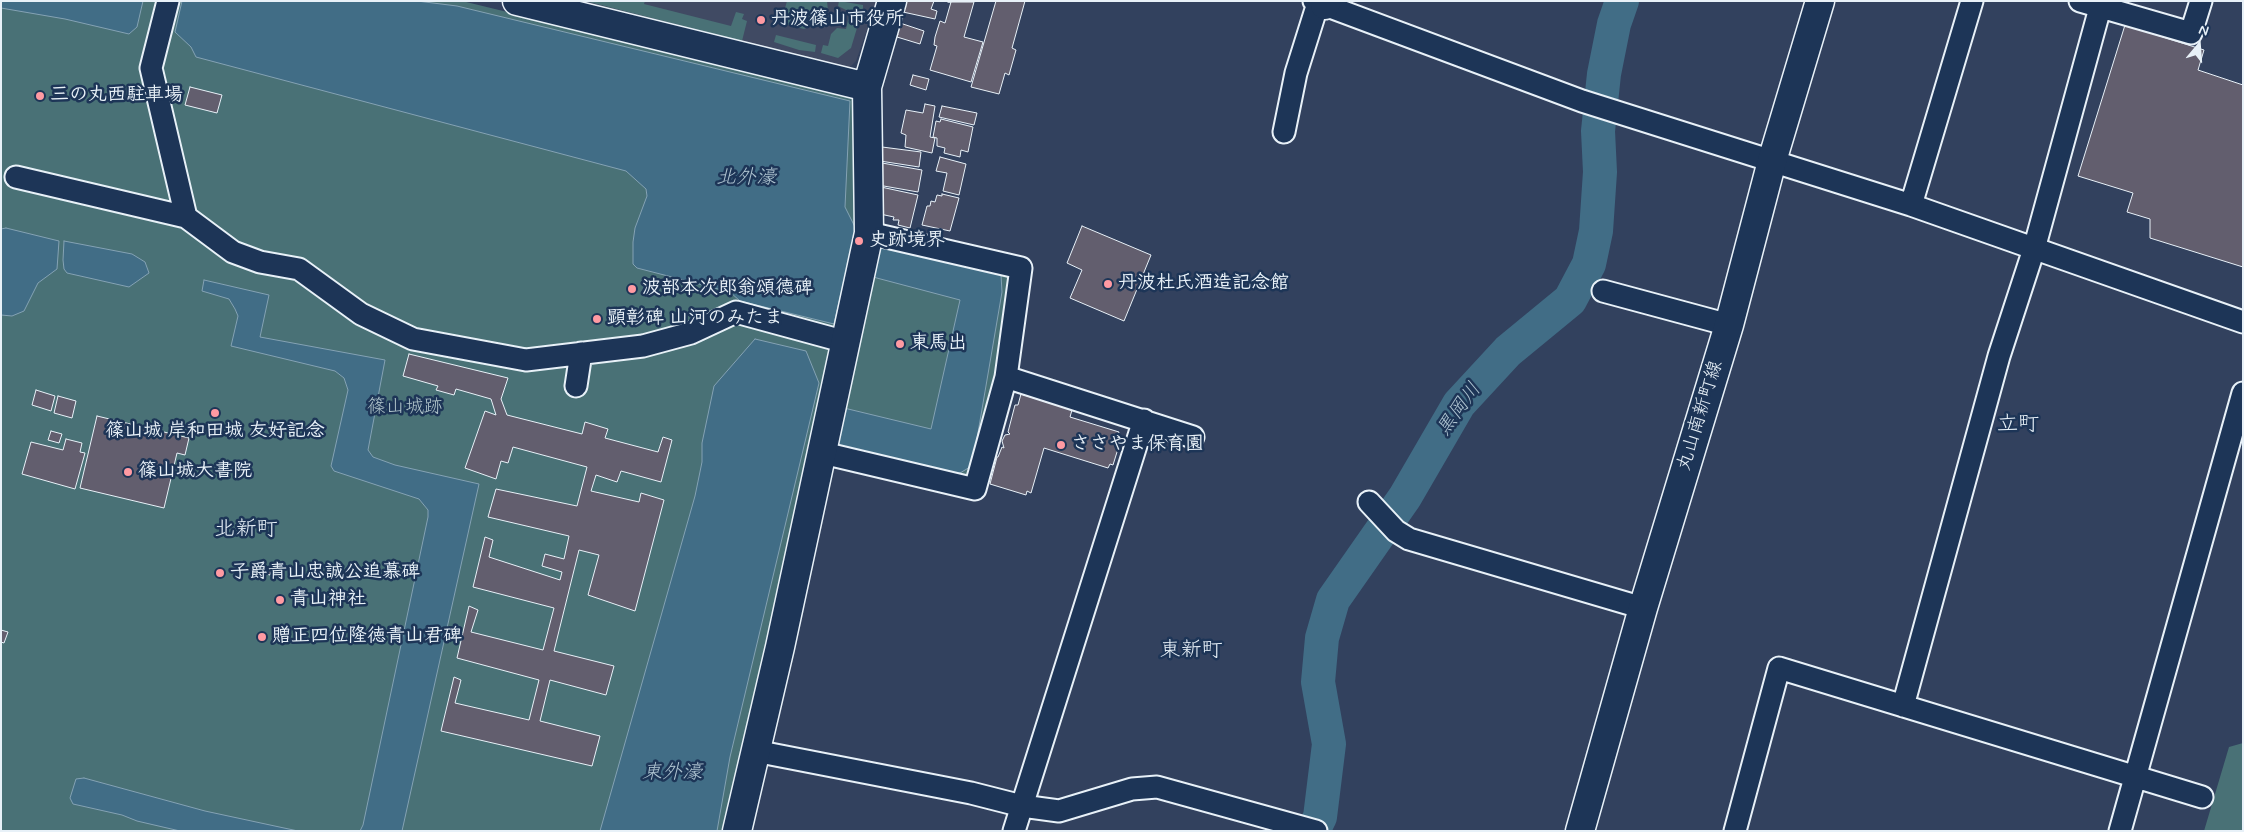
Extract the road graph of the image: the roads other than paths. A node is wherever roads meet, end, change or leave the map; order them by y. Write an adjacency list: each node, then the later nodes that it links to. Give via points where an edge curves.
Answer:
1 (168, 1): 14 (street, via 151,68)
2 (517, 1): 9 (street)
3 (892, 1): 9 (street)
4 (1820, 1): 11 (street, 丸山南新町線)
5 (1972, 1): 13 (street)
6 (2201, 1): 8 (street, via 2191,33)
7 (1321, 3): 10 (street, via 1296,73); 11 (street, via 1582,101)
8 (2090, 4): 16 (street)
9 (867, 87): 15 (street)
10 (1284, 132)
11 (1772, 161): 13 (street); 19 (street, 丸山南新町線)
12 (16, 177): 14 (street)
13 (1911, 205): 16 (street)
14 (186, 217): 21 (street, via 233,252 260,262 299,269 360,314 413,339 526,360)
15 (869, 233): 20 (street); 22 (street, via 1021,268)
16 (2034, 249): 18 (street); 30 (street, via 1999,356)
17 (1603, 291): 19 (street)
18 (2243, 322)
19 (1729, 325): 29 (street, 丸山南新町線)
20 (846, 342): 21 (street, via 736,312 691,333 643,346); 27 (street)
21 (581, 353): 23 (street)
22 (1006, 377): 25 (street); 27 (street, via 975,489)
23 (576, 386)
24 (2243, 393): 32 (street)
25 (1144, 420): 26 (street); 34 (street)
26 (1193, 437)
27 (823, 453): 31 (street)
28 (1374, 508): 29 (street, via 1396,531 1409,539)
29 (1643, 608): 36 (street, 丸山南新町線)
30 (1903, 706): 32 (street); 39 (street, via 1779,668)
31 (755, 751): 34 (street); 37 (street)
32 (2135, 775): 33 (street); 40 (street)
33 (2202, 797)
34 (1022, 806): 35 (street, via 1059,811 1132,789 1157,787); 38 (street)
35 (1307, 828)
36 (1584, 830)
37 (737, 831)
38 (1014, 831)
39 (1735, 831)
40 (2120, 831)

